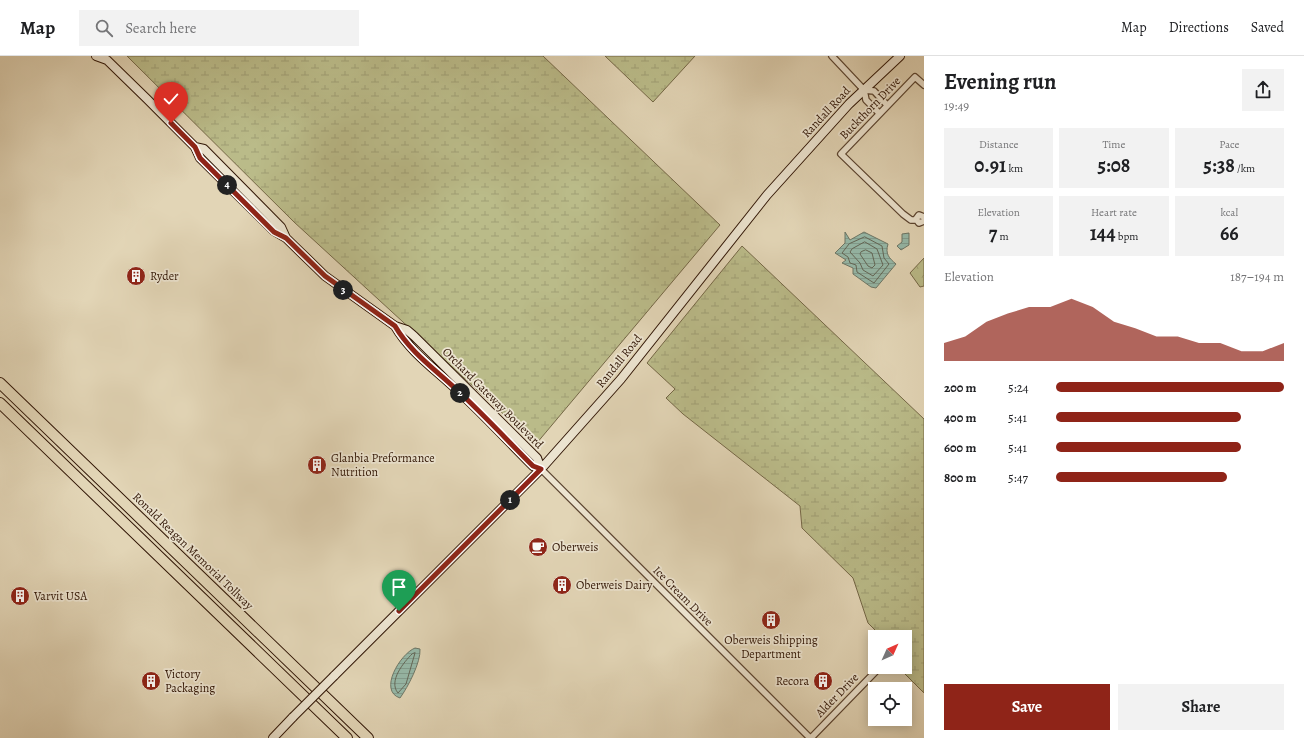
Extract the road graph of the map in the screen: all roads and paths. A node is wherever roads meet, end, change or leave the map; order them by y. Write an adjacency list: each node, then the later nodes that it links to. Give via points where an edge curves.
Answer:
1 (96, 56): 4 (main road, Orchard Gateway Boulevard)
2 (832, 56): 6 (street)
3 (900, 56): 6 (main road, Randall Road)
4 (106, 58): 14 (main road, Orchard Gateway Boulevard, via 195,147 204,149 281,227 286,238 325,276 395,326 402,338 421,357 533,466)
5 (924, 85): 7 (street, Buckthorn Drive, via 915,77)
6 (864, 90): 7 (street, via 874,91); 8 (street, via 866,100); 14 (main road, Randall Road, via 767,195 621,379)
7 (888, 105): 8 (street, Buckthorn Drive)
8 (879, 113): 10 (street, Buckthorn Drive, via 840,154 904,216)
9 (924, 217): 10 (street, via 919,215)
10 (916, 220): 11 (street, via 919,223)
11 (924, 221)
12 (0, 383): 18 (highway, Ronald Reagan Memorial Tollway)
13 (0, 403): 17 (highway)
14 (541, 469): 16 (main road, Randall Road, bridge); 19 (street, Ice Cream Drive)
15 (873, 674): 19 (street, Alder Drive)
16 (273, 738)
17 (347, 738)
18 (368, 738)
19 (810, 738)

